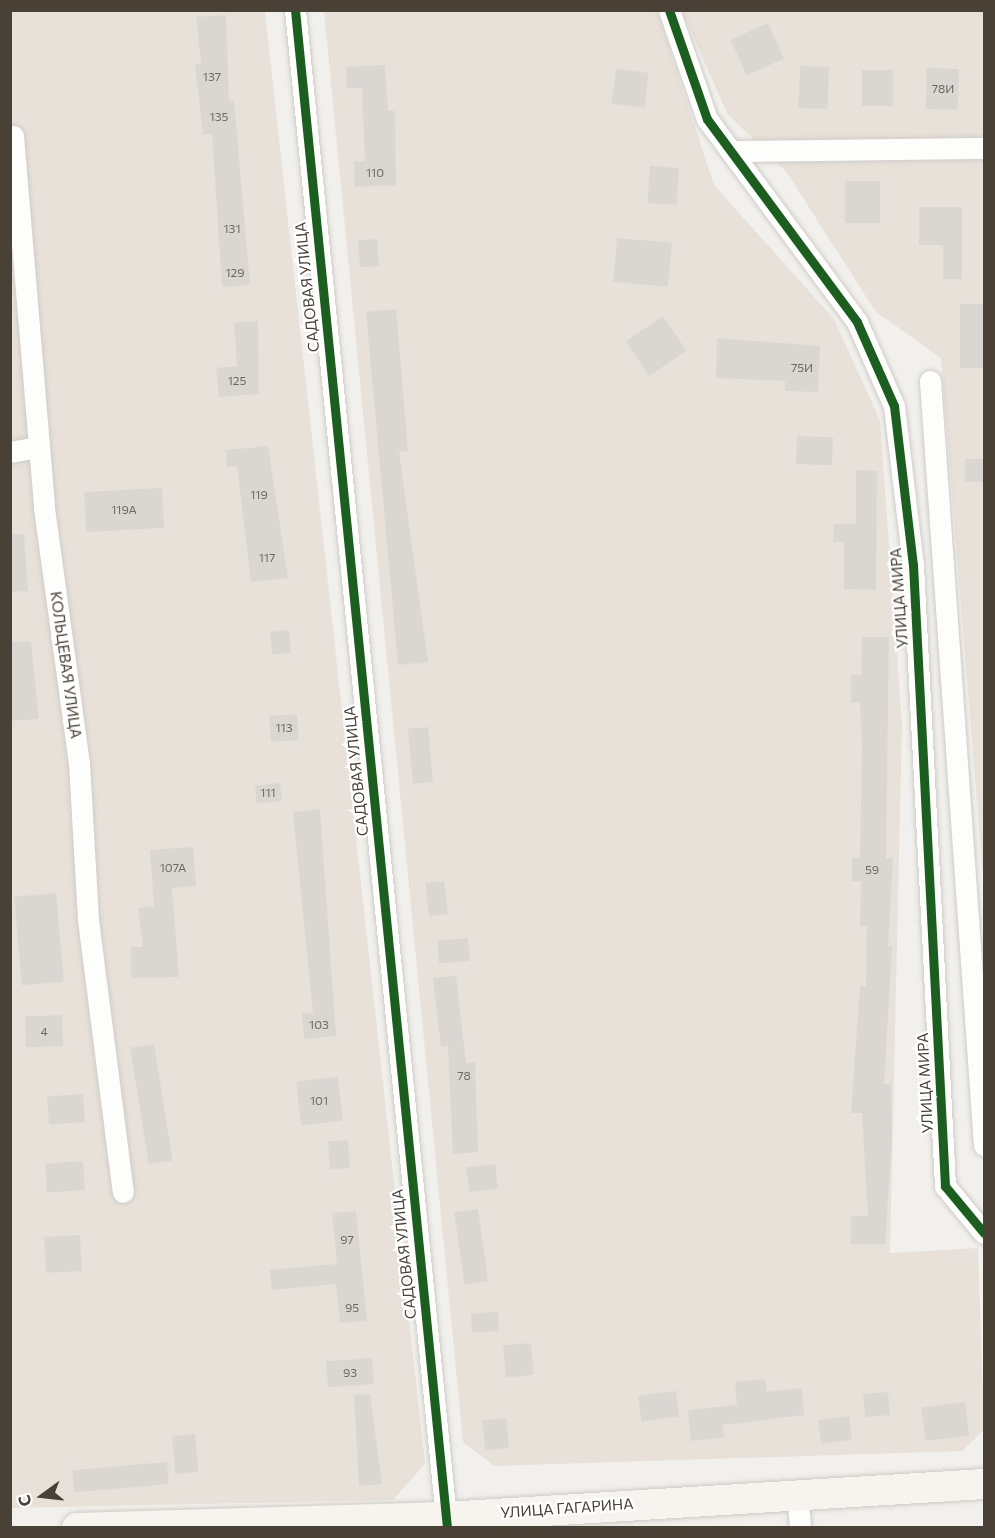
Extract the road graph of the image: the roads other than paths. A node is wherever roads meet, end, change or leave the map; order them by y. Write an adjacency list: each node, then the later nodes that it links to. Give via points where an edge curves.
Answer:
1 (295, 10): 14 (street, САДОВАЯ УЛИЦА)
2 (669, 10): 5 (street, УЛИЦА МИРА, via 707,119)
3 (13, 136): 7 (street, КОЛЬЦЕВАЯ УЛИЦА)
4 (984, 148): 5 (street)
5 (732, 151): 11 (street, УЛИЦА МИРА, via 857,322 894,406 913,565 945,1186)
6 (930, 381): 9 (street)
7 (39, 447): 8 (street); 10 (street, КОЛЬЦЕВАЯ УЛИЦА, via 79,763 88,920)
8 (10, 452)
9 (984, 1145)
10 (123, 1192)
11 (984, 1233)
12 (984, 1484): 13 (main road, УЛИЦА ГАГАРИНА)
13 (797, 1492): 14 (main road, УЛИЦА ГАГАРИНА); 17 (street)
14 (446, 1522): 15 (main road, УЛИЦА ГАГАРИНА)
15 (198, 1526): 16 (main road, УЛИЦА ГАГАРИНА)
16 (77, 1527)
17 (800, 1527)

